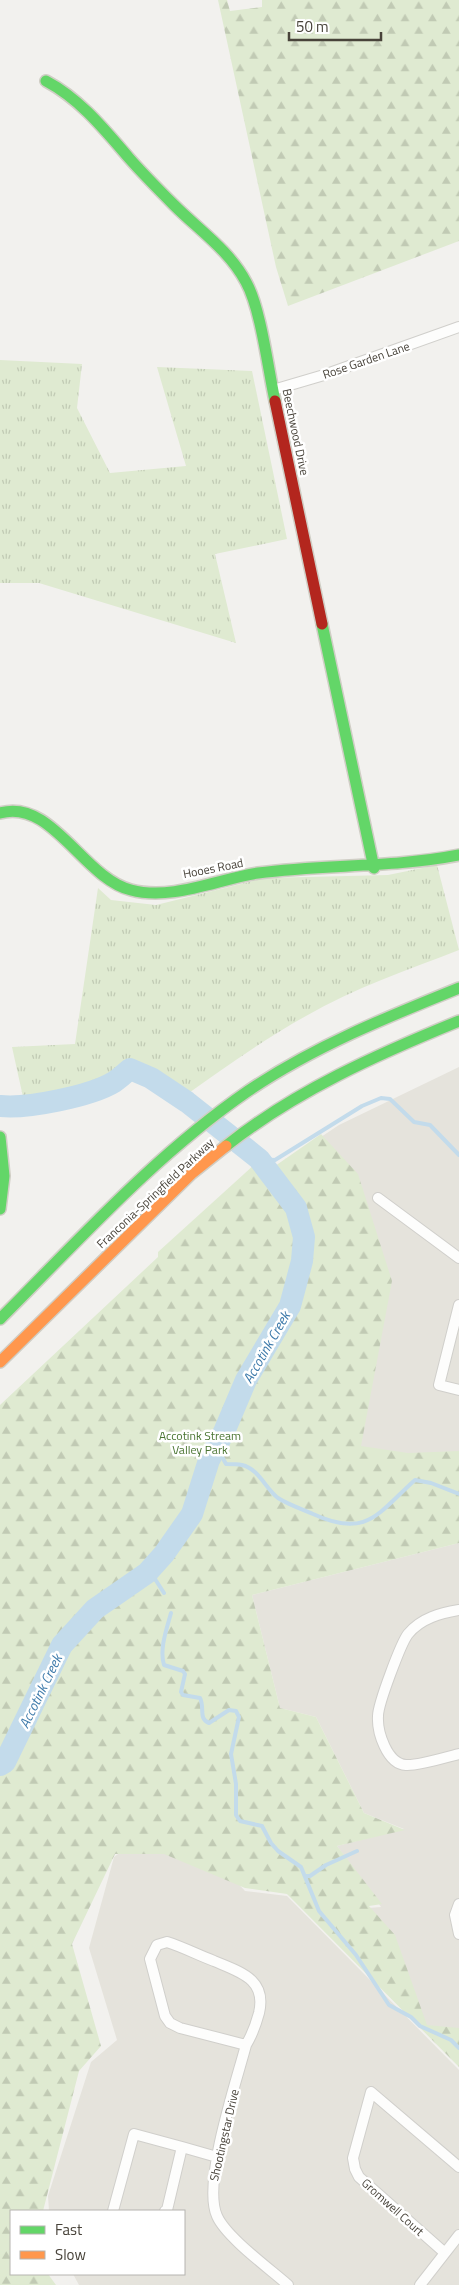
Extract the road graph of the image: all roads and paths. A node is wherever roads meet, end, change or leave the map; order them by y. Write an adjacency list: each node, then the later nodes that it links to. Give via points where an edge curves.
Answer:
1 (46, 81): 3 (street, Beechwood Drive, via 65,91 110,134 175,206 234,261 251,293)
2 (459, 327): 3 (street, Rose Garden Lane)
3 (273, 390): 6 (street, Beechwood Drive)
4 (0, 813): 6 (street, Hooes Road, via 10,809 31,813 103,877 122,888 141,892 165,892 260,873)
5 (459, 855): 6 (street, Hooes Road)
6 (374, 868)
7 (459, 988): 14 (street, Franconia-Springfield Parkway, via 346,1036 268,1079 206,1122 154,1167)
8 (459, 1021): 15 (street, Franconia-Springfield Parkway, via 361,1063 285,1104 224,1147 176,1189)
9 (0, 1140): 11 (street, via 4,1176)
10 (378, 1198): 12 (street)
11 (0, 1209)
12 (459, 1258)
13 (459, 1305): 16 (street, via 438,1385)
14 (0, 1319)
15 (0, 1362)
16 (459, 1390)
17 (459, 1610): 18 (street, via 432,1615 409,1633 398,1652 378,1714 384,1746 394,1760 406,1766)
18 (459, 1754)
19 (459, 1904): 20 (street, via 455,1915)
20 (459, 1934)
21 (246, 2045): 21 (street, Shootingstar Drive, via 170,2023 165,2016 150,1959 157,1945 167,1942 175,1945 233,1969 257,1984 261,2006); 23 (street, Shootingstar Drive)
22 (182, 2147): 23 (street); 25 (street, via 134,2134); 26 (street)
23 (217, 2157): 29 (street, Shootingstar Drive, via 212,2198 217,2217 226,2231)
24 (459, 2167): 28 (street, Gromwell Court, via 371,2092 354,2158 355,2169 359,2177)
25 (113, 2210)
26 (167, 2210)
27 (459, 2235): 28 (street)
28 (445, 2253): 30 (street)
29 (288, 2285)
30 (420, 2285)

